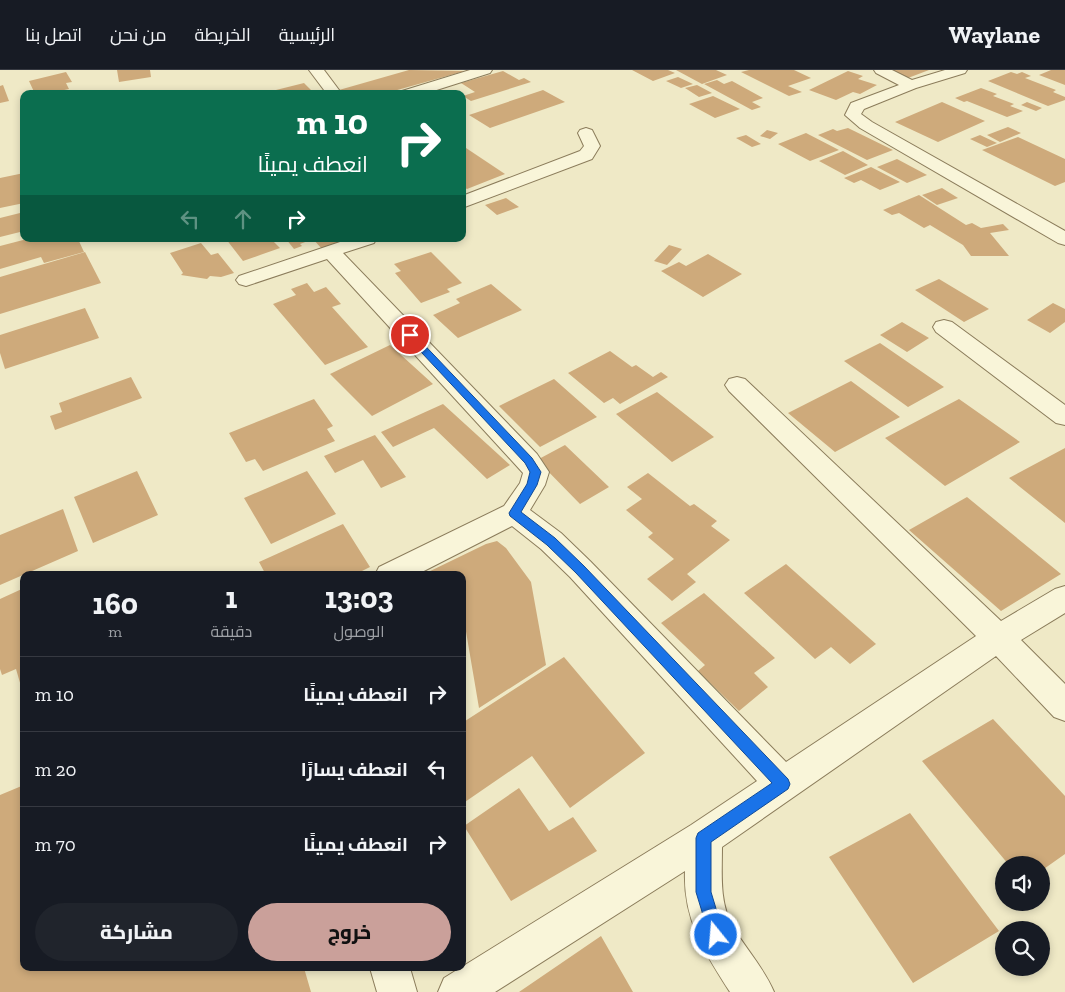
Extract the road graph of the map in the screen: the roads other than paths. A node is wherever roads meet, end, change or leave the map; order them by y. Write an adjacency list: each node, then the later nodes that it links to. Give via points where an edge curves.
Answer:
1 (316, 70): 6 (street)
2 (485, 70): 7 (street)
3 (882, 70): 5 (street)
4 (960, 70): 5 (street)
5 (911, 85): 10 (street, via 857,106 853,115)
6 (333, 90)
7 (420, 90)
8 (586, 133): 9 (street, via 592,146 586,155)
9 (466, 201)
10 (1065, 239)
11 (358, 242): 12 (street)
12 (331, 252): 13 (street); 17 (street, via 528,460 536,472 532,485)
13 (246, 280)
14 (944, 327): 16 (street)
15 (737, 386): 20 (street)
16 (1065, 417)
17 (514, 513): 18 (street); 22 (street, via 580,569)
18 (396, 571)
19 (1065, 598): 20 (street)
20 (998, 638): 21 (street); 22 (street)
21 (1065, 706)
22 (783, 784): 23 (street)
23 (704, 838): 26 (street); 27 (street, via 703,892 716,935)
24 (391, 971): 25 (street)
25 (397, 992)
26 (458, 992)
27 (754, 992)

